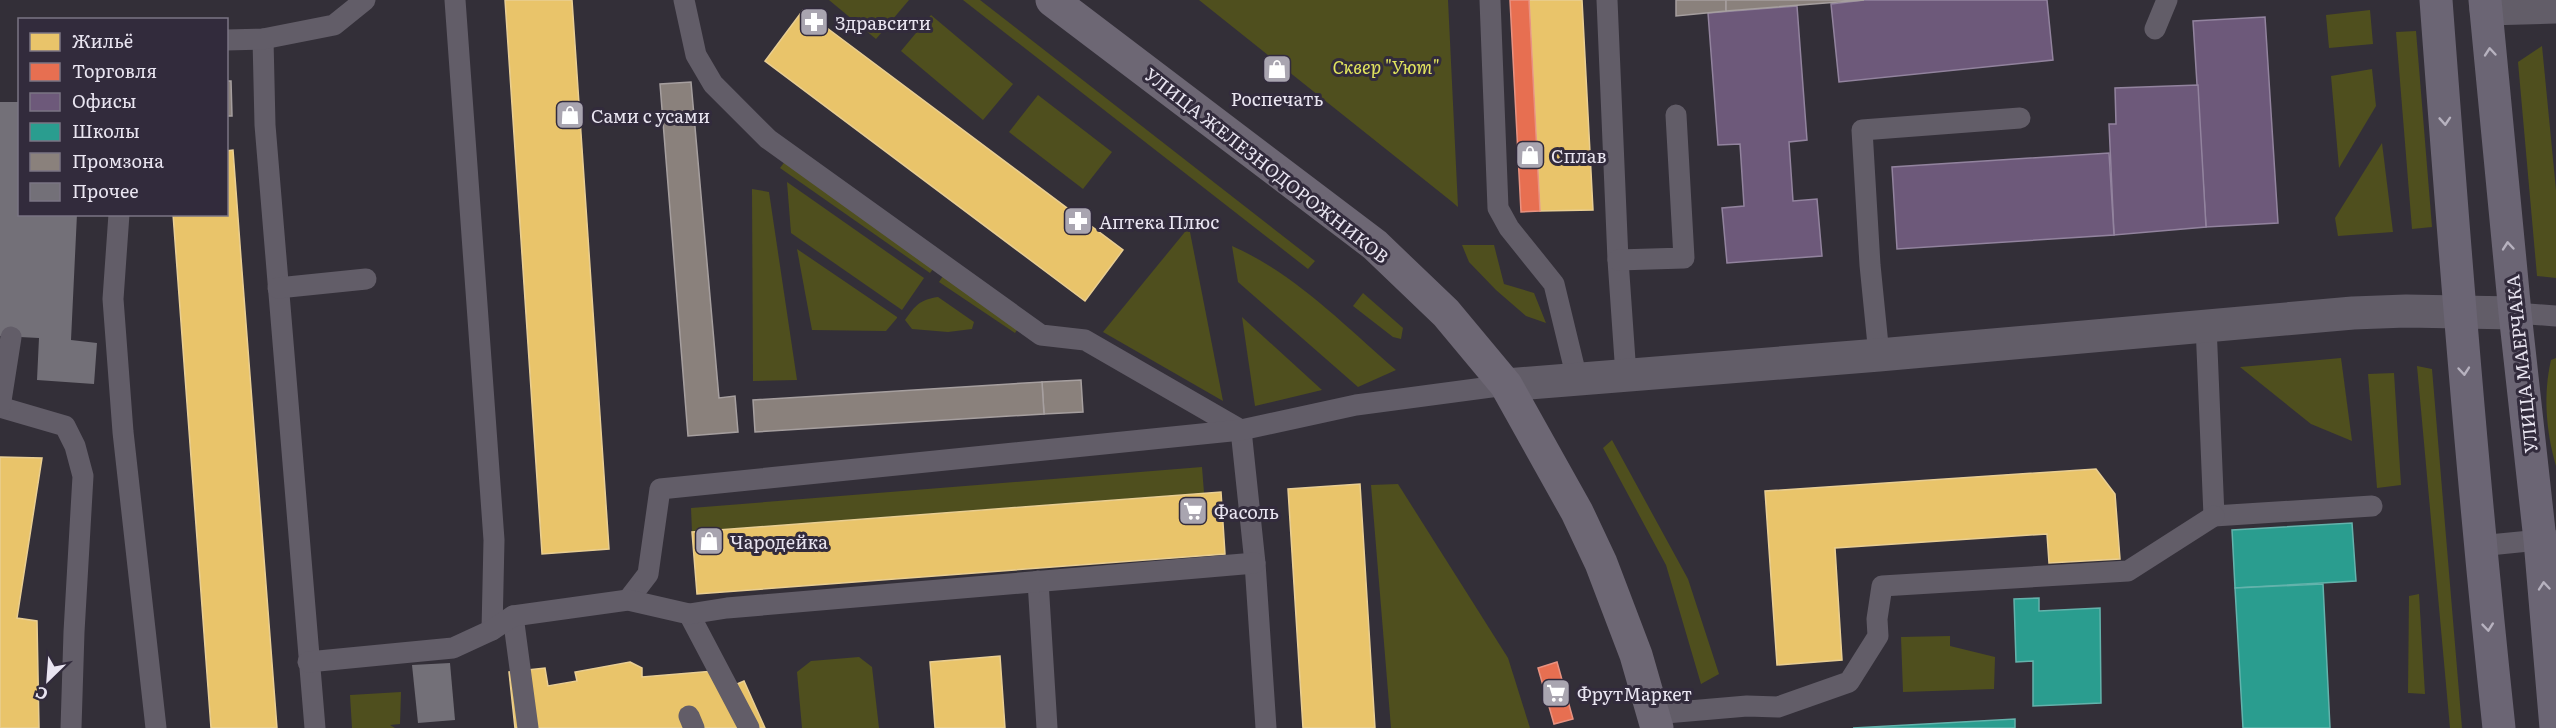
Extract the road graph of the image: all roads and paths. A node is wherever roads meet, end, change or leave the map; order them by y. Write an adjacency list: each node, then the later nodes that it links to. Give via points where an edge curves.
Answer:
1 (365, 0): 12 (lane, via 334,25)
2 (455, 0): 40 (lane, via 494,540)
3 (684, 0): 30 (lane, via 696,56 712,84 768,140 1041,335 1085,339)
4 (1052, 0): 28 (street, УЛИЦА ЖЕЛЕЗНОДОРОЖНИКОВ, via 1375,245 1446,313)
5 (1490, 0): 27 (lane, via 1498,208 1509,228 1554,284)
6 (1607, 0): 17 (lane)
7 (2167, 0): 11 (lane)
8 (2436, 0): 20 (main road, one-way to 20)
9 (2486, 4): 10 (street); 21 (main road, УЛИЦА МАЕРЧАКА, one-way to 9)
10 (2556, 7)
11 (2155, 29)
12 (262, 39): 13 (lane); 19 (lane)
13 (228, 40)
14 (1676, 116): 17 (lane, via 1684,258)
15 (2020, 118): 25 (lane, via 1862,130)
16 (119, 216): 44 (lane, via 113,299 123,432)
17 (1618, 260): 26 (lane)
18 (366, 279): 19 (lane)
19 (278, 288): 41 (lane)
20 (2459, 312): 21 (street); 23 (street, via 2353,313); 34 (main road, one-way to 34)
21 (2515, 313): 22 (lane); 33 (main road, УЛИЦА МАЕРЧАКА)
22 (2556, 316)
23 (2206, 326): 25 (street); 32 (lane)
24 (11, 336): 29 (lane)
25 (1879, 356): 26 (street)
26 (1626, 375): 27 (street)
27 (1577, 379): 28 (street)
28 (1506, 385): 30 (lane, via 1356,405); 42 (street, УЛИЦА ЖЕЛЕЗНОДОРОЖНИКОВ, via 1577,512 1600,563 1636,655)
29 (0, 407): 43 (lane, via 65,426 84,476)
30 (1241, 430): 35 (lane); 37 (lane, via 660,489 648,574)
31 (2372, 506): 32 (lane)
32 (2214, 516): 42 (lane, via 2128,571 1882,586 1878,636 1849,682 1778,707 1747,706)
33 (2548, 539): 34 (lane); 51 (main road, УЛИЦА МАЕРЧАКА, one-way to 33)
34 (2479, 546): 50 (main road, one-way to 50)
35 (1256, 564): 36 (lane); 49 (lane)
36 (1038, 581): 38 (lane); 48 (lane)
37 (628, 600): 38 (lane); 39 (lane)
38 (689, 614): 47 (lane)
39 (513, 616): 40 (lane); 46 (lane)
40 (492, 630): 41 (lane, via 453,648)
41 (308, 662): 45 (lane)
42 (1656, 721)
43 (71, 728)
44 (156, 728)
45 (315, 728)
46 (528, 728)
47 (749, 728)
48 (1047, 728)
49 (1266, 728)
50 (2499, 728)
51 (2556, 728)

